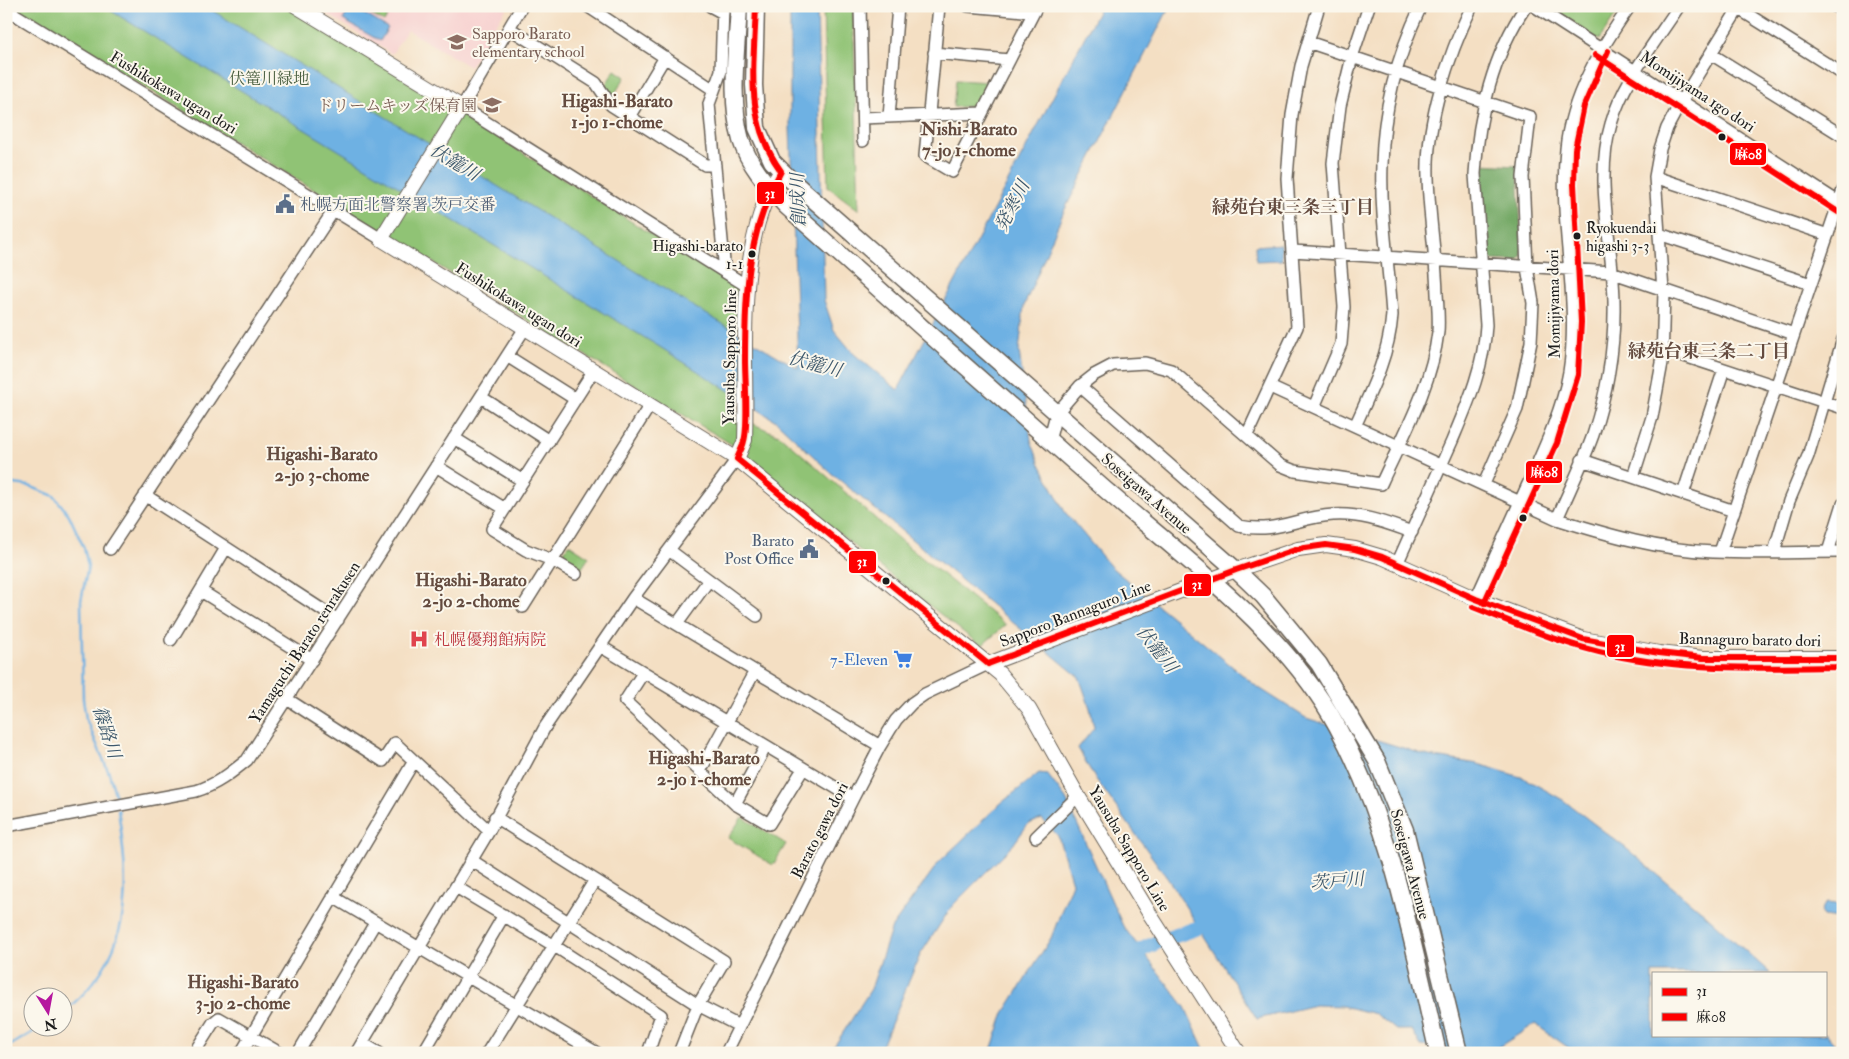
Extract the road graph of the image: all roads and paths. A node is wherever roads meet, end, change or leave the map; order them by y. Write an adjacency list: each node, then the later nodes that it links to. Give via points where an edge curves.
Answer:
1 (296, 6): 40 (main road)
2 (522, 6): 25 (street)
3 (587, 6): 31 (street)
4 (710, 6): 23 (street)
5 (739, 6): 51 (highway, Soseigawa Avenue, via 737,119 742,142)
6 (756, 6): 49 (highway, Soseigawa Avenue, via 754,85 757,128 772,161)
7 (860, 6): 44 (street)
8 (898, 6): 45 (street)
9 (939, 6): 28 (street)
10 (968, 6): 22 (street)
11 (1319, 6): 26 (street)
12 (1369, 6): 30 (street)
13 (1421, 6): 33 (street)
14 (1472, 6): 36 (street, via 1452,52)
15 (1526, 6): 39 (street, via 1506,41)
16 (1534, 6): 27 (street, Momijiyama 1go dori)
17 (1630, 6): 27 (street, Momijiyama dori)
18 (1679, 6): 34 (street)
19 (1835, 6): 24 (street)
20 (1740, 8): 29 (street); 35 (street)
21 (6, 9): 54 (street, Fushikokawa ugan dori)
22 (1036, 9): 32 (street)
23 (723, 10): 37 (street, via 721,72)
24 (1843, 11)
25 (509, 28): 40 (street); 43 (street, via 596,83 611,105)
26 (1308, 42): 30 (street); 58 (street, via 1292,115 1287,178)
27 (1600, 48): 34 (street, Momijiyama 1go dori); 64 (street, Momijiyama dori, via 1576,103 1566,148)
28 (934, 53): 32 (street); 42 (street)
29 (1711, 54): 38 (street); 46 (street)
30 (1352, 57): 33 (street); 59 (street, via 1340,106 1333,163)
31 (664, 58): 37 (street); 43 (street)
32 (1009, 60): 41 (street)
33 (1397, 71): 36 (street); 60 (street, via 1386,114 1382,167)
34 (1636, 71): 38 (street, Momijiyama 1go dori); 66 (street, via 1610,124 1606,151 1604,184)
35 (1843, 74)
36 (1442, 86): 39 (street); 61 (street, via 1434,118 1428,176)
37 (714, 90): 48 (street, via 709,104)
38 (1682, 100): 50 (street, via 1667,128); 53 (street, Momijiyama 1go dori)
39 (1486, 102): 62 (street, via 1475,174); 63 (street, via 1530,116 1523,177)
40 (462, 107): 57 (main road); 65 (street)
41 (982, 114): 42 (street); 42 (street, via 952,172 925,156)
42 (929, 116): 45 (street)
43 (629, 117): 48 (street, via 705,165)
44 (862, 118): 45 (street); 47 (street)
45 (889, 118)
46 (1843, 136)
47 (863, 141)
48 (715, 164): 65 (street)
49 (786, 175): 51 (main road, Yausuba Sapporo line); 86 (highway, Soseigawa Avenue)
50 (1656, 177): 55 (street); 56 (street)
51 (769, 188): 68 (main road, Yausuba Sapporo line, via 754,244); 90 (highway, Soseigawa Avenue, via 910,319)
52 (1843, 190): 53 (street)
53 (1841, 204): 56 (street)
54 (334, 210): 57 (street, Fushikokawa ugan dori); 101 (street)
55 (1659, 234): 67 (street); 69 (street)
56 (1828, 235): 67 (street)
57 (381, 239): 70 (main road, Fushikokawa ugan dori)
58 (1293, 251): 59 (street); 79 (street, via 1297,327)
59 (1340, 254): 60 (street); 84 (street, via 1344,307 1341,344)
60 (1389, 258): 61 (street); 87 (street, via 1391,332 1380,372)
61 (1436, 261): 62 (street); 92 (street, via 1438,330 1435,356)
62 (1483, 264): 63 (street); 95 (street, via 1485,346 1478,376)
63 (1527, 267): 64 (street); 99 (street, via 1533,303 1526,372 1517,409)
64 (1570, 270): 66 (street); 102 (street, Momijiyama dori, via 1572,322 1569,373 1549,439)
65 (725, 272): 68 (street)
66 (1611, 272): 69 (street); 94 (street, via 1613,323 1609,363 1593,434)
67 (1811, 284): 71 (street)
68 (748, 286): 93 (main road, Yausuba Sapporo line, via 745,440)
69 (1663, 291): 71 (street); 73 (street)
70 (525, 328): 74 (street, Yamaguchi Barato renrakusen); 76 (main road, Fushikokawa ugan dori)
71 (1794, 334): 78 (street)
72 (1843, 339): 82 (street)
73 (1663, 349): 75 (street); 97 (street, via 1652,417)
74 (507, 356): 80 (street, Yamaguchi Barato renrakusen); 81 (street)
75 (1724, 368): 78 (street); 100 (street)
76 (594, 370): 81 (street); 83 (main road, Fushikokawa ugan dori)
77 (1080, 386): 86 (street); 88 (street, via 1113,365 1146,363 1170,370); 107 (street, via 1239,526 1265,530 1344,515 1373,519)
78 (1777, 386): 82 (street); 105 (street)
79 (1270, 387): 84 (street); 88 (street)
80 (481, 397): 89 (street, Yamaguchi Barato renrakusen); 91 (street)
81 (575, 399): 91 (street)
82 (1824, 402): 85 (street); 112 (street)
83 (650, 405): 93 (main road, Fushikokawa ugan dori); 115 (street)
84 (1314, 407): 87 (street)
85 (1843, 408)
86 (1056, 414): 90 (street); 117 (highway, Soseigawa Avenue)
87 (1355, 426): 92 (street)
88 (1247, 435): 92 (street, via 1280,465 1295,471 1381,484)
89 (454, 438): 96 (street, Yamaguchi Barato renrakusen); 98 (street)
90 (1048, 439): 120 (highway, Soseigawa Avenue)
91 (549, 441): 98 (street)
92 (1399, 445): 95 (street)
93 (737, 459): 110 (street); 133 (main road, Fushikokawa ugan dori)
94 (1582, 460): 97 (street); 106 (street)
95 (1442, 465): 99 (street); 107 (street)
96 (436, 466): 104 (street); 127 (street, Yamaguchi Barato renrakusen)
97 (1633, 477): 100 (street)
98 (523, 481): 104 (street)
99 (1484, 484): 102 (street)
100 (1682, 494): 105 (street)
101 (145, 495): 108 (street); 109 (street)
102 (1521, 500): 106 (street); 124 (street, Momijiyama dori)
103 (1843, 504): 113 (street)
104 (505, 509): 115 (street, via 492,529 526,550)
105 (1734, 512): 111 (street)
106 (1558, 518): 111 (street, via 1638,541)
107 (1412, 532): 116 (street)
108 (226, 548): 121 (street); 127 (street)
109 (110, 549)
110 (669, 550): 119 (street); 123 (street)
111 (1720, 552): 112 (street)
112 (1774, 552): 113 (street)
113 (1828, 552): 114 (street)
114 (1843, 552)
115 (552, 560): 118 (street); 125 (street)
116 (1397, 564): 117 (main road, Bannaguro barato dori, via 1355,549 1326,546 1298,550); 124 (main road, Bannaguro barato dori)
117 (1236, 570): 120 (main road, Bannaguro barato dori); 178 (highway, Soseigawa Avenue, via 1263,596 1319,664 1377,761 1405,830)
118 (576, 574)
119 (709, 580): 126 (street); 128 (street)
120 (1210, 580): 122 (main road, Bannaguro barato dori); 177 (highway, Soseigawa Avenue, via 1248,614 1300,670 1336,724 1375,807 1398,880)
121 (201, 590): 129 (street); 132 (street)
122 (1174, 594): 133 (main road, Sapporo Bannaguro Line)
123 (633, 598): 128 (street); 130 (street)
124 (1476, 599): 131 (main road, Bannaguro barato dori, via 1583,639 1659,653 1744,660)
125 (523, 608)
126 (757, 616)
127 (338, 620): 132 (street, Yamaguchi Barato renrakusen)
128 (676, 624): 134 (street)
129 (171, 640)
130 (600, 646): 135 (street); 146 (street, via 545,727)
131 (1843, 658)
132 (312, 660): 136 (street, Yamaguchi Barato renrakusen)
133 (988, 664): 139 (street, Barato gawa dori, via 912,703 896,720); 144 (main road, Yausuba Sapporo Line, via 1028,709)
134 (755, 671): 137 (street); 139 (street)
135 (643, 673): 137 (street); 142 (street, via 626,701)
136 (287, 699): 140 (street, via 383,761 395,743); 147 (street, Yamaguchi Barato renrakusen, via 247,760 208,787)
137 (726, 722): 138 (street); 142 (street)
138 (766, 746): 141 (street); 145 (street)
139 (880, 746): 143 (street, Barato gawa dori)
140 (414, 761): 148 (street); 153 (street)
141 (803, 768): 143 (street); 145 (street, via 768,824)
142 (700, 771): 145 (street)
143 (853, 798): 162 (street, Barato gawa dori)
144 (1074, 799): 149 (street); 176 (main road, Yausuba Sapporo Line)
145 (735, 804)
146 (495, 817): 148 (street); 151 (street)
147 (6, 826)
148 (489, 831): 150 (street)
149 (1040, 833)
150 (471, 860): 152 (street); 155 (street)
151 (595, 880): 155 (street); 161 (street, via 724,961)
152 (456, 887): 154 (street); 158 (street)
153 (333, 897): 156 (street); 163 (street)
154 (504, 915): 157 (street); 159 (street)
155 (569, 922): 157 (street); 161 (street)
156 (375, 923): 158 (street); 168 (street)
157 (553, 945): 160 (street); 173 (street, via 661,1015)
158 (419, 948): 159 (street); 164 (street)
159 (468, 977): 160 (street); 170 (street)
160 (516, 1005): 171 (street); 172 (street)
161 (698, 1005): 162 (street); 174 (street)
162 (739, 1026): 175 (street, Barato gawa dori)
163 (251, 1035): 165 (street, via 219,1018 212,1023); 166 (street); 167 (street)
164 (359, 1048): 169 (street)
165 (194, 1053)
166 (241, 1053)
167 (280, 1053)
168 (298, 1053)
169 (378, 1053)
170 (423, 1053)
171 (487, 1053)
172 (597, 1053)
173 (648, 1053)
174 (679, 1053)
175 (726, 1053)
176 (1239, 1053)
177 (1438, 1053)
178 (1458, 1053)

